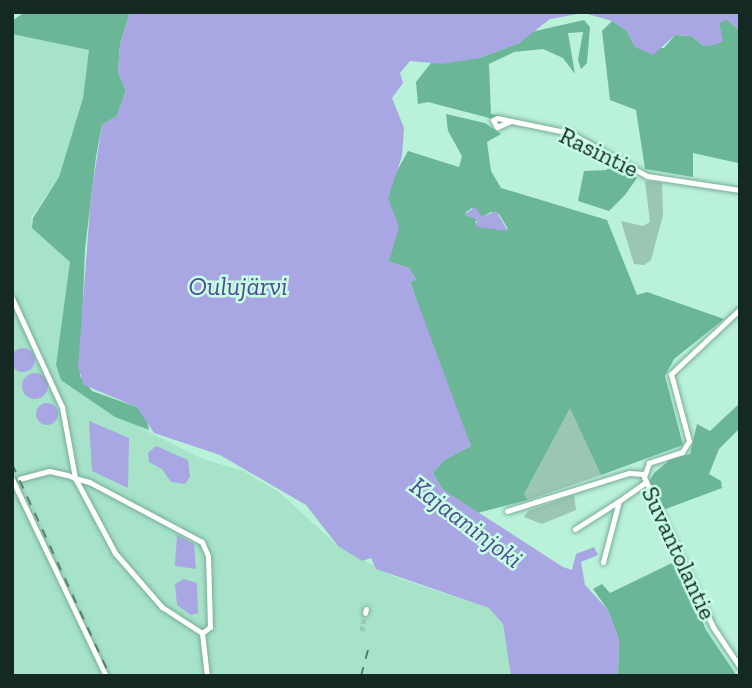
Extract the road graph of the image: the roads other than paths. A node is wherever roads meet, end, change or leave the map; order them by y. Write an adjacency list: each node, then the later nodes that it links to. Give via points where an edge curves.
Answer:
1 (500, 118): 2 (street, Rasintie, via 570,133 647,176)
2 (740, 190)
3 (12, 298): 6 (street, via 62,407)
4 (740, 309): 5 (street, Suvantolantie, via 671,374 689,441 682,452 649,463)
5 (644, 474): 9 (street, Suvantolantie); 11 (street, Suvantolantie, via 629,472)
6 (75, 478): 8 (street, via 49,471); 14 (street, via 114,553 162,607); 14 (street, via 114,492 205,544 212,602 210,627)
7 (12, 479): 16 (street)
8 (20, 480)
9 (645, 483): 10 (street); 15 (street, Suvantolantie, via 713,627)
10 (619, 501): 12 (street); 13 (street)
11 (507, 511)
12 (575, 529)
13 (603, 562)
14 (202, 633): 17 (street)
15 (740, 667)
16 (106, 676)
17 (207, 676)

